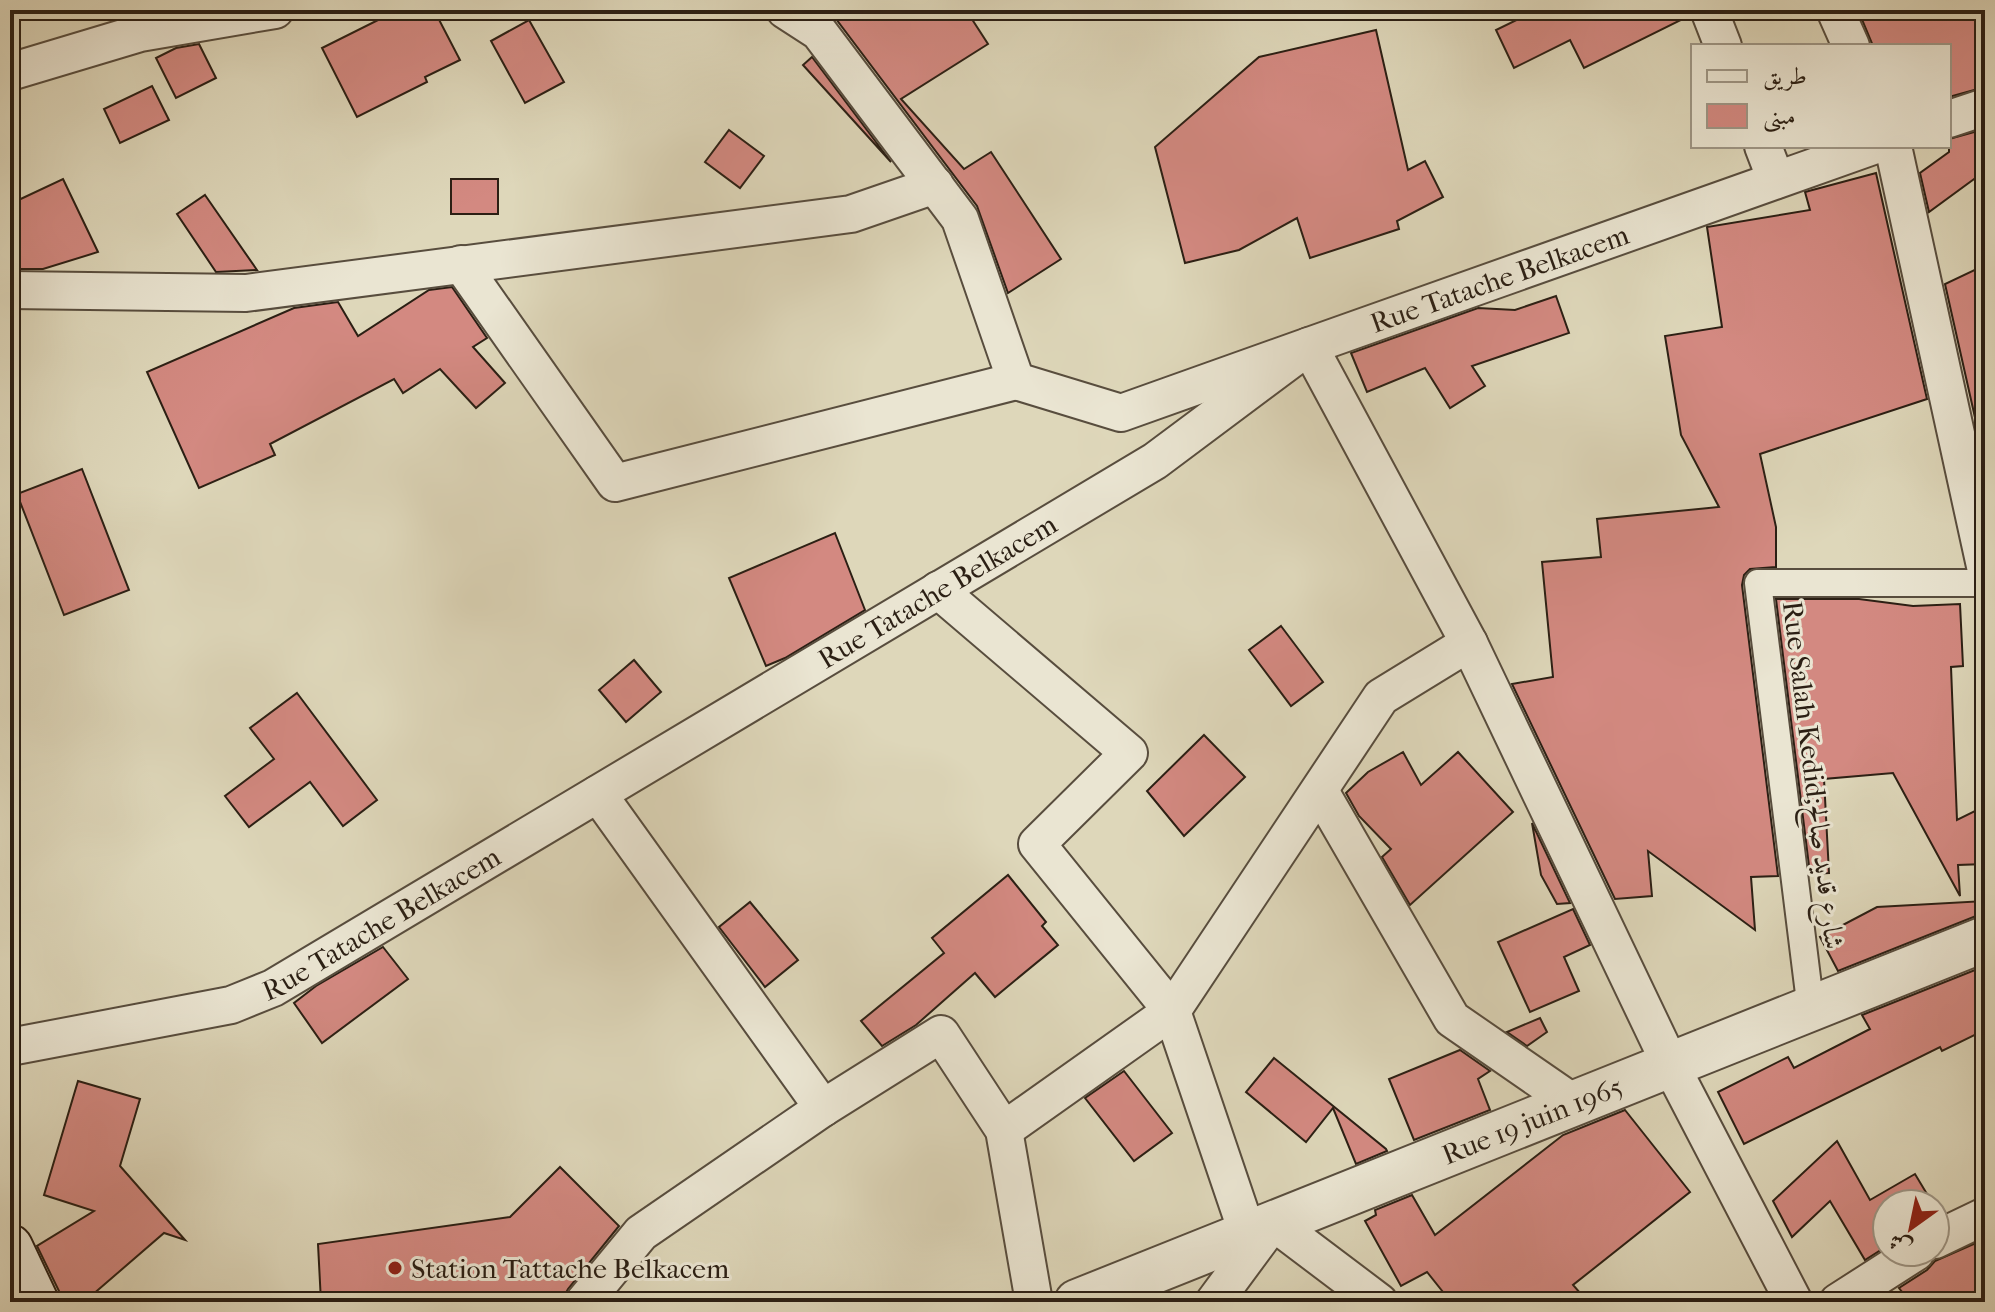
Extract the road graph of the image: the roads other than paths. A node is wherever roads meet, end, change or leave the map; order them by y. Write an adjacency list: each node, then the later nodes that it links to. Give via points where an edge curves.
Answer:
1 (275, 10): 7 (street, via 140,33)
2 (785, 10): 14 (street, via 819,32)
3 (1709, 10): 5 (street)
4 (1835, 10): 6 (street)
5 (1722, 44)
6 (1850, 44)
7 (10, 72)
8 (1985, 107): 9 (street)
9 (1951, 118)
10 (1764, 148): 13 (street)
11 (1867, 148): 13 (street, Rue Tatache Belkacem)
12 (1893, 148): 19 (street)
13 (1776, 180): 17 (street, Rue Tatache Belkacem)
14 (935, 185): 15 (street, via 851,214); 18 (street, via 960,219)
15 (461, 264): 16 (street, via 246,293); 18 (street, via 615,483)
16 (10, 290)
17 (1309, 346): 18 (street, via 1121,413); 21 (street, Rue Tatache Belkacem, via 1155,461); 22 (street)
18 (1016, 381)
19 (1985, 566)
20 (1985, 583): 26 (street, Rue Salah Kedid;شارع قديد صالح, via 1758,583)
21 (938, 590): 24 (street, Rue Tatache Belkacem); 27 (street, via 1129,753 1037,844)
22 (1469, 643): 23 (street, via 1381,697); 29 (street)
23 (1320, 791): 27 (street); 30 (street, via 1452,1019)
24 (598, 794): 28 (street, Rue Tatache Belkacem, via 273,988 231,1005); 31 (street)
25 (1985, 939): 26 (street, Rue 19 juin 1965)
26 (1811, 1010): 29 (street, Rue 19 juin 1965)
27 (1172, 1011): 32 (street); 34 (street)
28 (10, 1047)
29 (1671, 1066): 30 (street, Rue 19 juin 1965); 42 (street)
30 (1575, 1104): 34 (street, Rue 19 juin 1965)
31 (823, 1108): 32 (street, via 941,1034); 37 (street, via 641,1233)
32 (1004, 1130): 38 (street)
33 (1985, 1216): 35 (street)
34 (1260, 1228): 39 (street, Rue 19 juin 1965); 40 (street); 41 (street)
35 (1951, 1232)
36 (1891, 1268): 43 (street)
37 (584, 1302)
38 (1034, 1302)
39 (1077, 1302)
40 (1214, 1302)
41 (1379, 1302)
42 (1794, 1302)
43 (1838, 1302)

